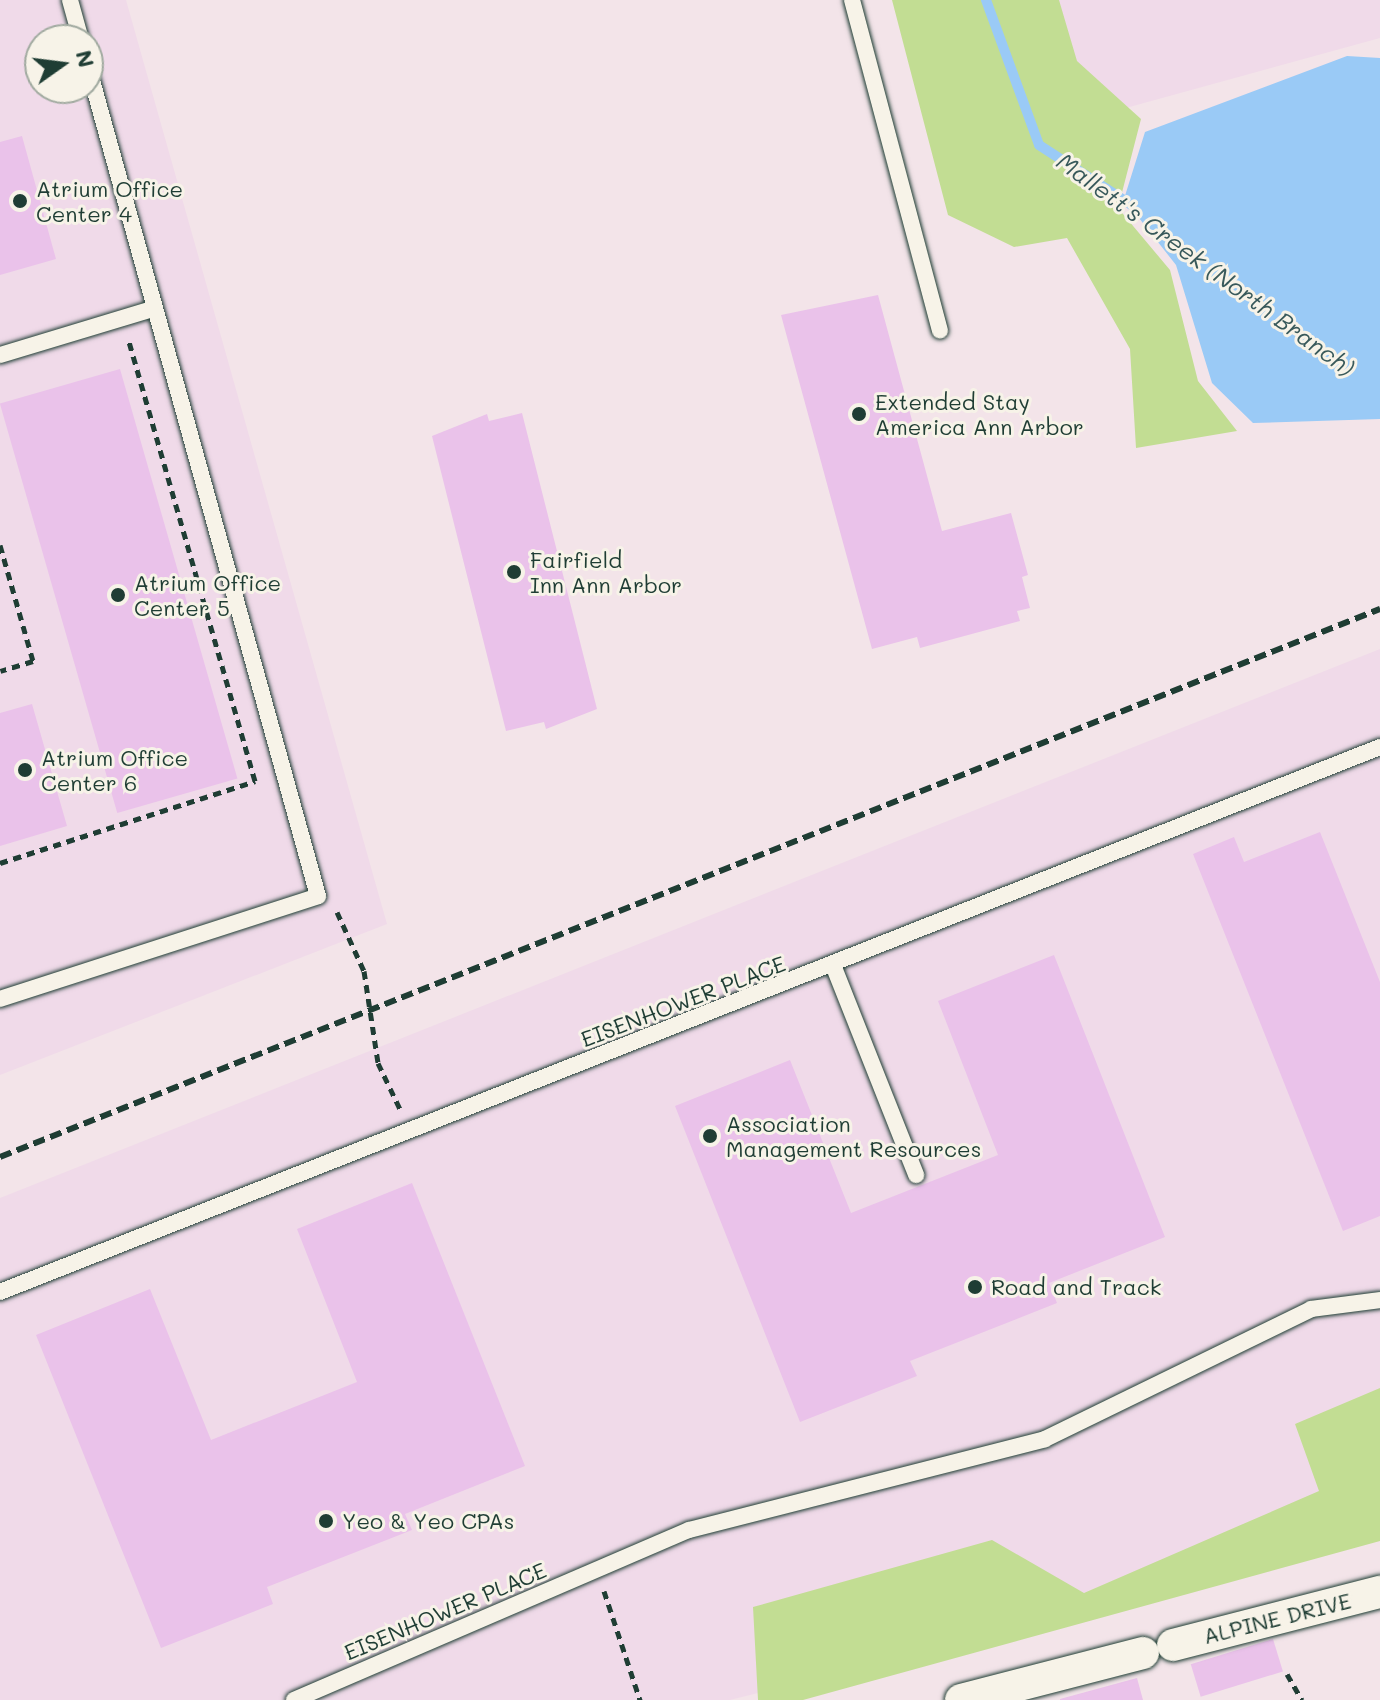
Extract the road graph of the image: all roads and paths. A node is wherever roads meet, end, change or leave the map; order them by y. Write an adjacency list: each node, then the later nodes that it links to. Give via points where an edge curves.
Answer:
1 (70, 0): 3 (lane)
2 (852, 0): 6 (lane)
3 (77, 24)
4 (98, 104): 5 (lane)
5 (152, 309): 8 (lane); 13 (lane)
6 (940, 330)
7 (120, 343): 12 (path, via 131,340 255,781)
8 (0, 355)
9 (0, 545): 10 (path, via 33,661)
10 (0, 671)
11 (1380, 747): 14 (lane, EISENHOWER PLACE)
12 (0, 863)
13 (318, 896): 15 (lane); 16 (path, via 346,920 364,971 378,1063)
14 (833, 965): 16 (lane, EISENHOWER PLACE); 17 (lane)
15 (0, 999)
16 (411, 1131): 18 (lane, EISENHOWER PLACE)
17 (916, 1175)
18 (0, 1292)
19 (1380, 1300): 20 (lane, EISENHOWER PLACE, via 1311,1309 1045,1439 689,1530)
20 (598, 1569): 23 (lane, EISENHOWER PLACE); 24 (path)
21 (1380, 1592): 25 (street, ALPINE DRIVE)
22 (1287, 1674): 26 (path)
23 (294, 1700)
24 (640, 1700)
25 (961, 1700)
26 (1302, 1700)

